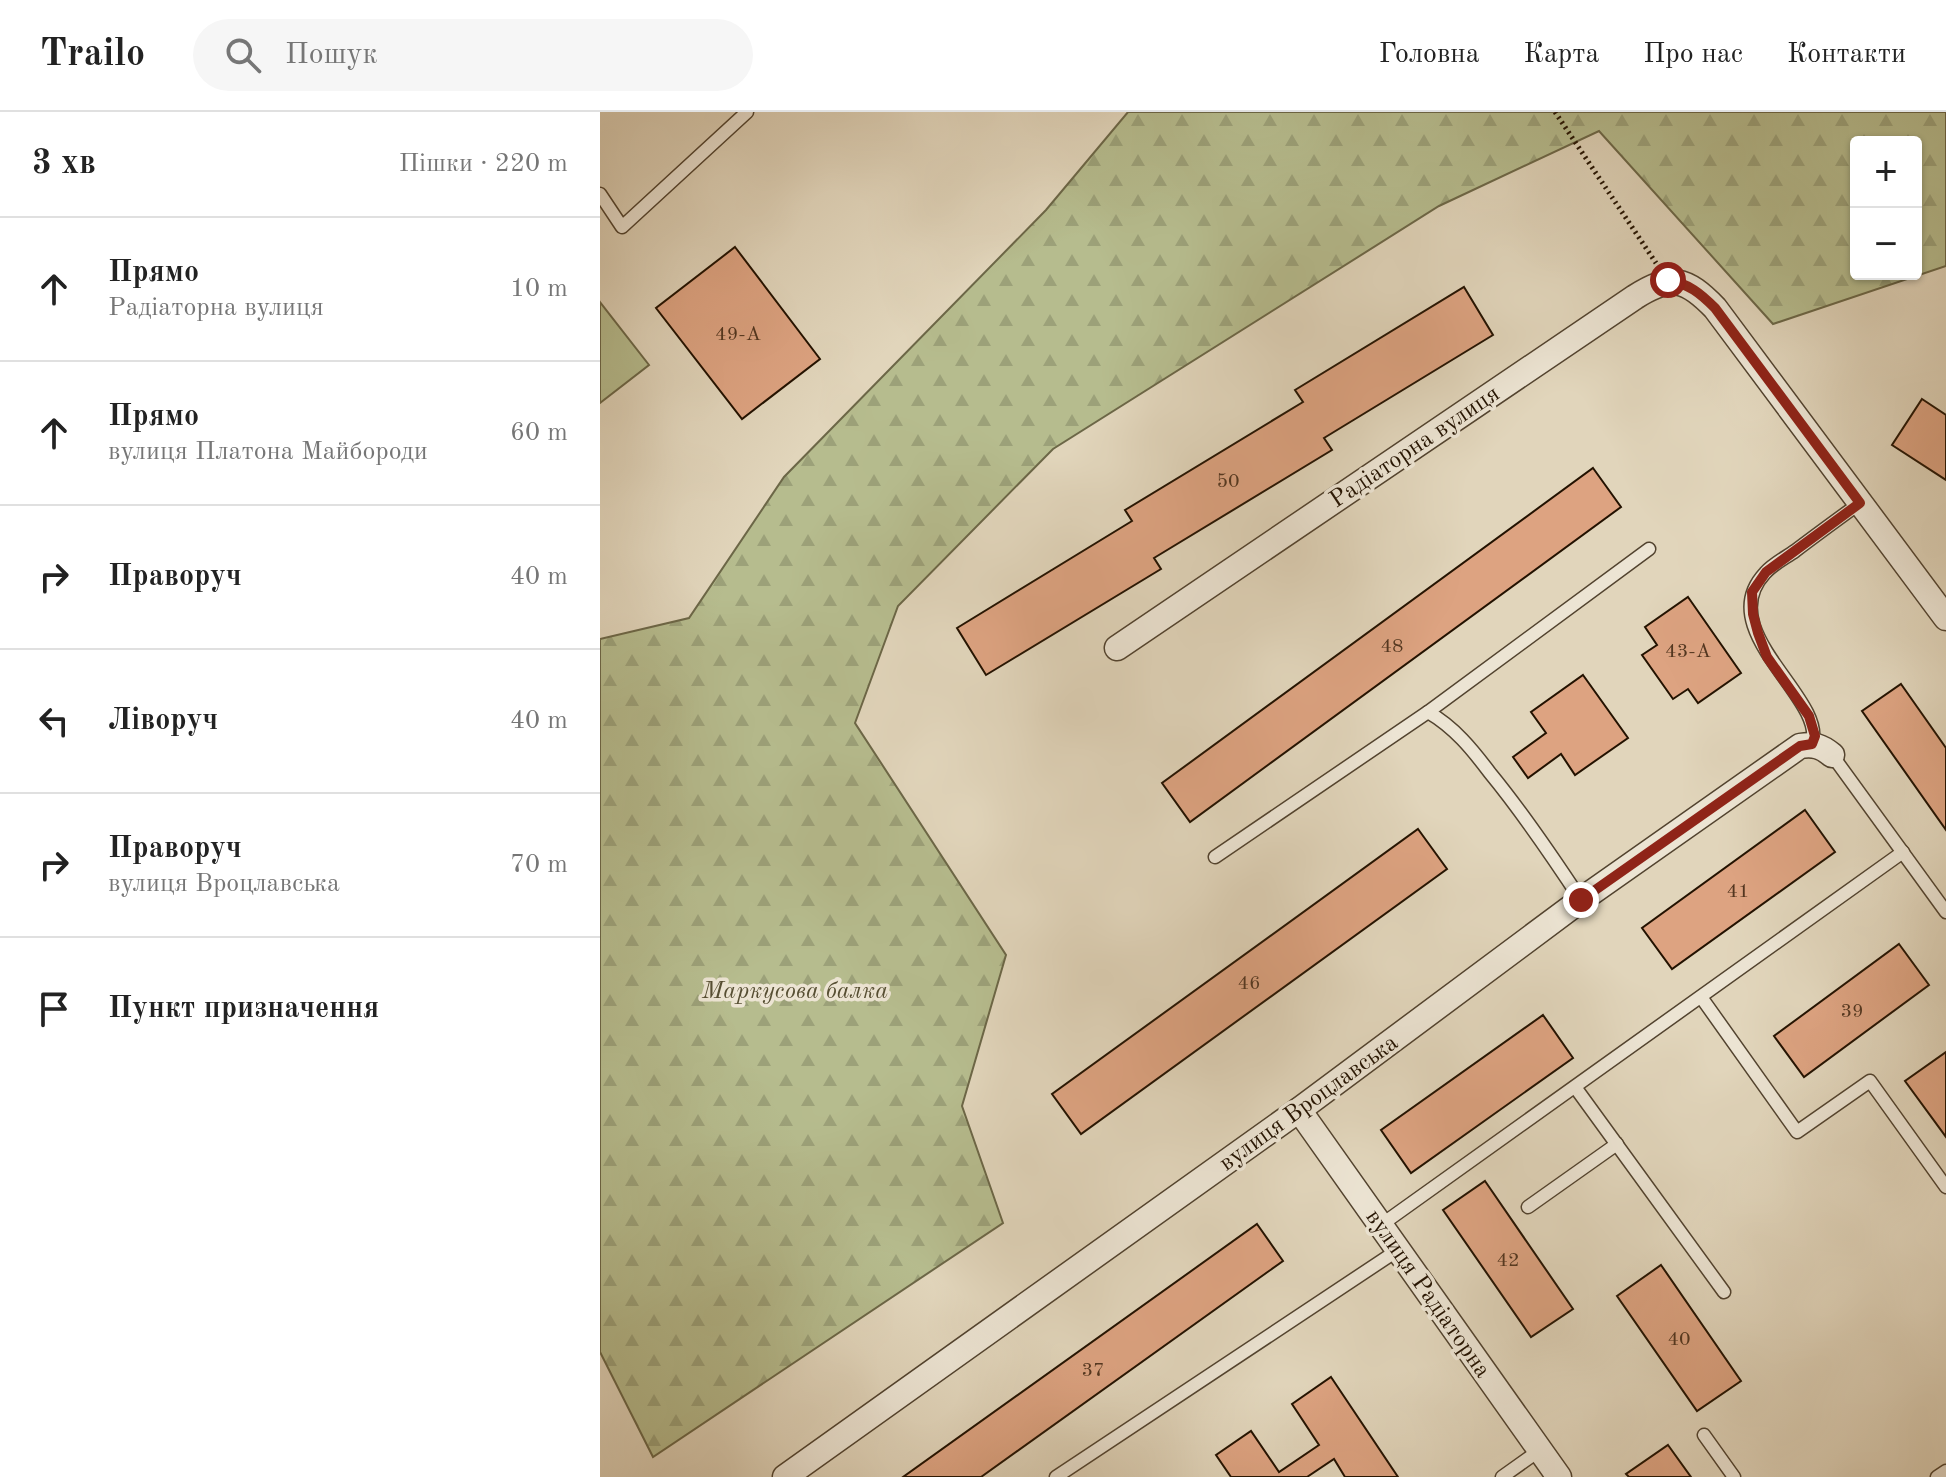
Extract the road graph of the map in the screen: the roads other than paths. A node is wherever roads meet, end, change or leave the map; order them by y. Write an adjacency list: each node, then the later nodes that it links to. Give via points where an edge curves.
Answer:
1 (747, 112): 2 (lane, via 622,227)
2 (600, 194)
3 (1860, 503): 5 (street); 6 (street, Радіаторна вулиця, via 1715,308 1684,283 1668,280 1635,297); 8 (lane, via 1766,572 1752,592 1767,657 1809,716)
4 (1649, 549): 7 (lane)
5 (1946, 618)
6 (1117, 648)
7 (1428, 712): 10 (lane); 11 (lane, via 1446,722 1485,765 1528,818)
8 (1822, 750): 9 (lane); 11 (street, вулиця Вроцлавська, via 1800,746)
9 (1903, 852): 12 (lane); 13 (lane)
10 (1215, 857)
11 (1581, 900): 15 (street, вулиця Вроцлавська)
12 (1946, 912)
13 (1701, 997): 14 (lane); 17 (lane, via 1797,1132 1870,1081)
14 (1575, 1087): 16 (lane); 19 (lane)
15 (1299, 1110): 19 (street, вулиця Радіаторна); 25 (street, вулиця Вроцлавська)
16 (1617, 1144): 18 (lane); 21 (lane)
17 (1946, 1187)
18 (1528, 1207)
19 (1381, 1225): 20 (street, вулиця Радіаторна)
20 (1398, 1250): 23 (street, вулиця Радіаторна); 26 (lane)
21 (1724, 1292)
22 (1704, 1435): 29 (lane)
23 (1540, 1450): 27 (lane); 28 (street, вулиця Радіаторна)
24 (1946, 1471): 30 (lane)
25 (785, 1477)
26 (1056, 1477)
27 (1502, 1477)
28 (1559, 1477)
29 (1734, 1477)
30 (1937, 1477)

